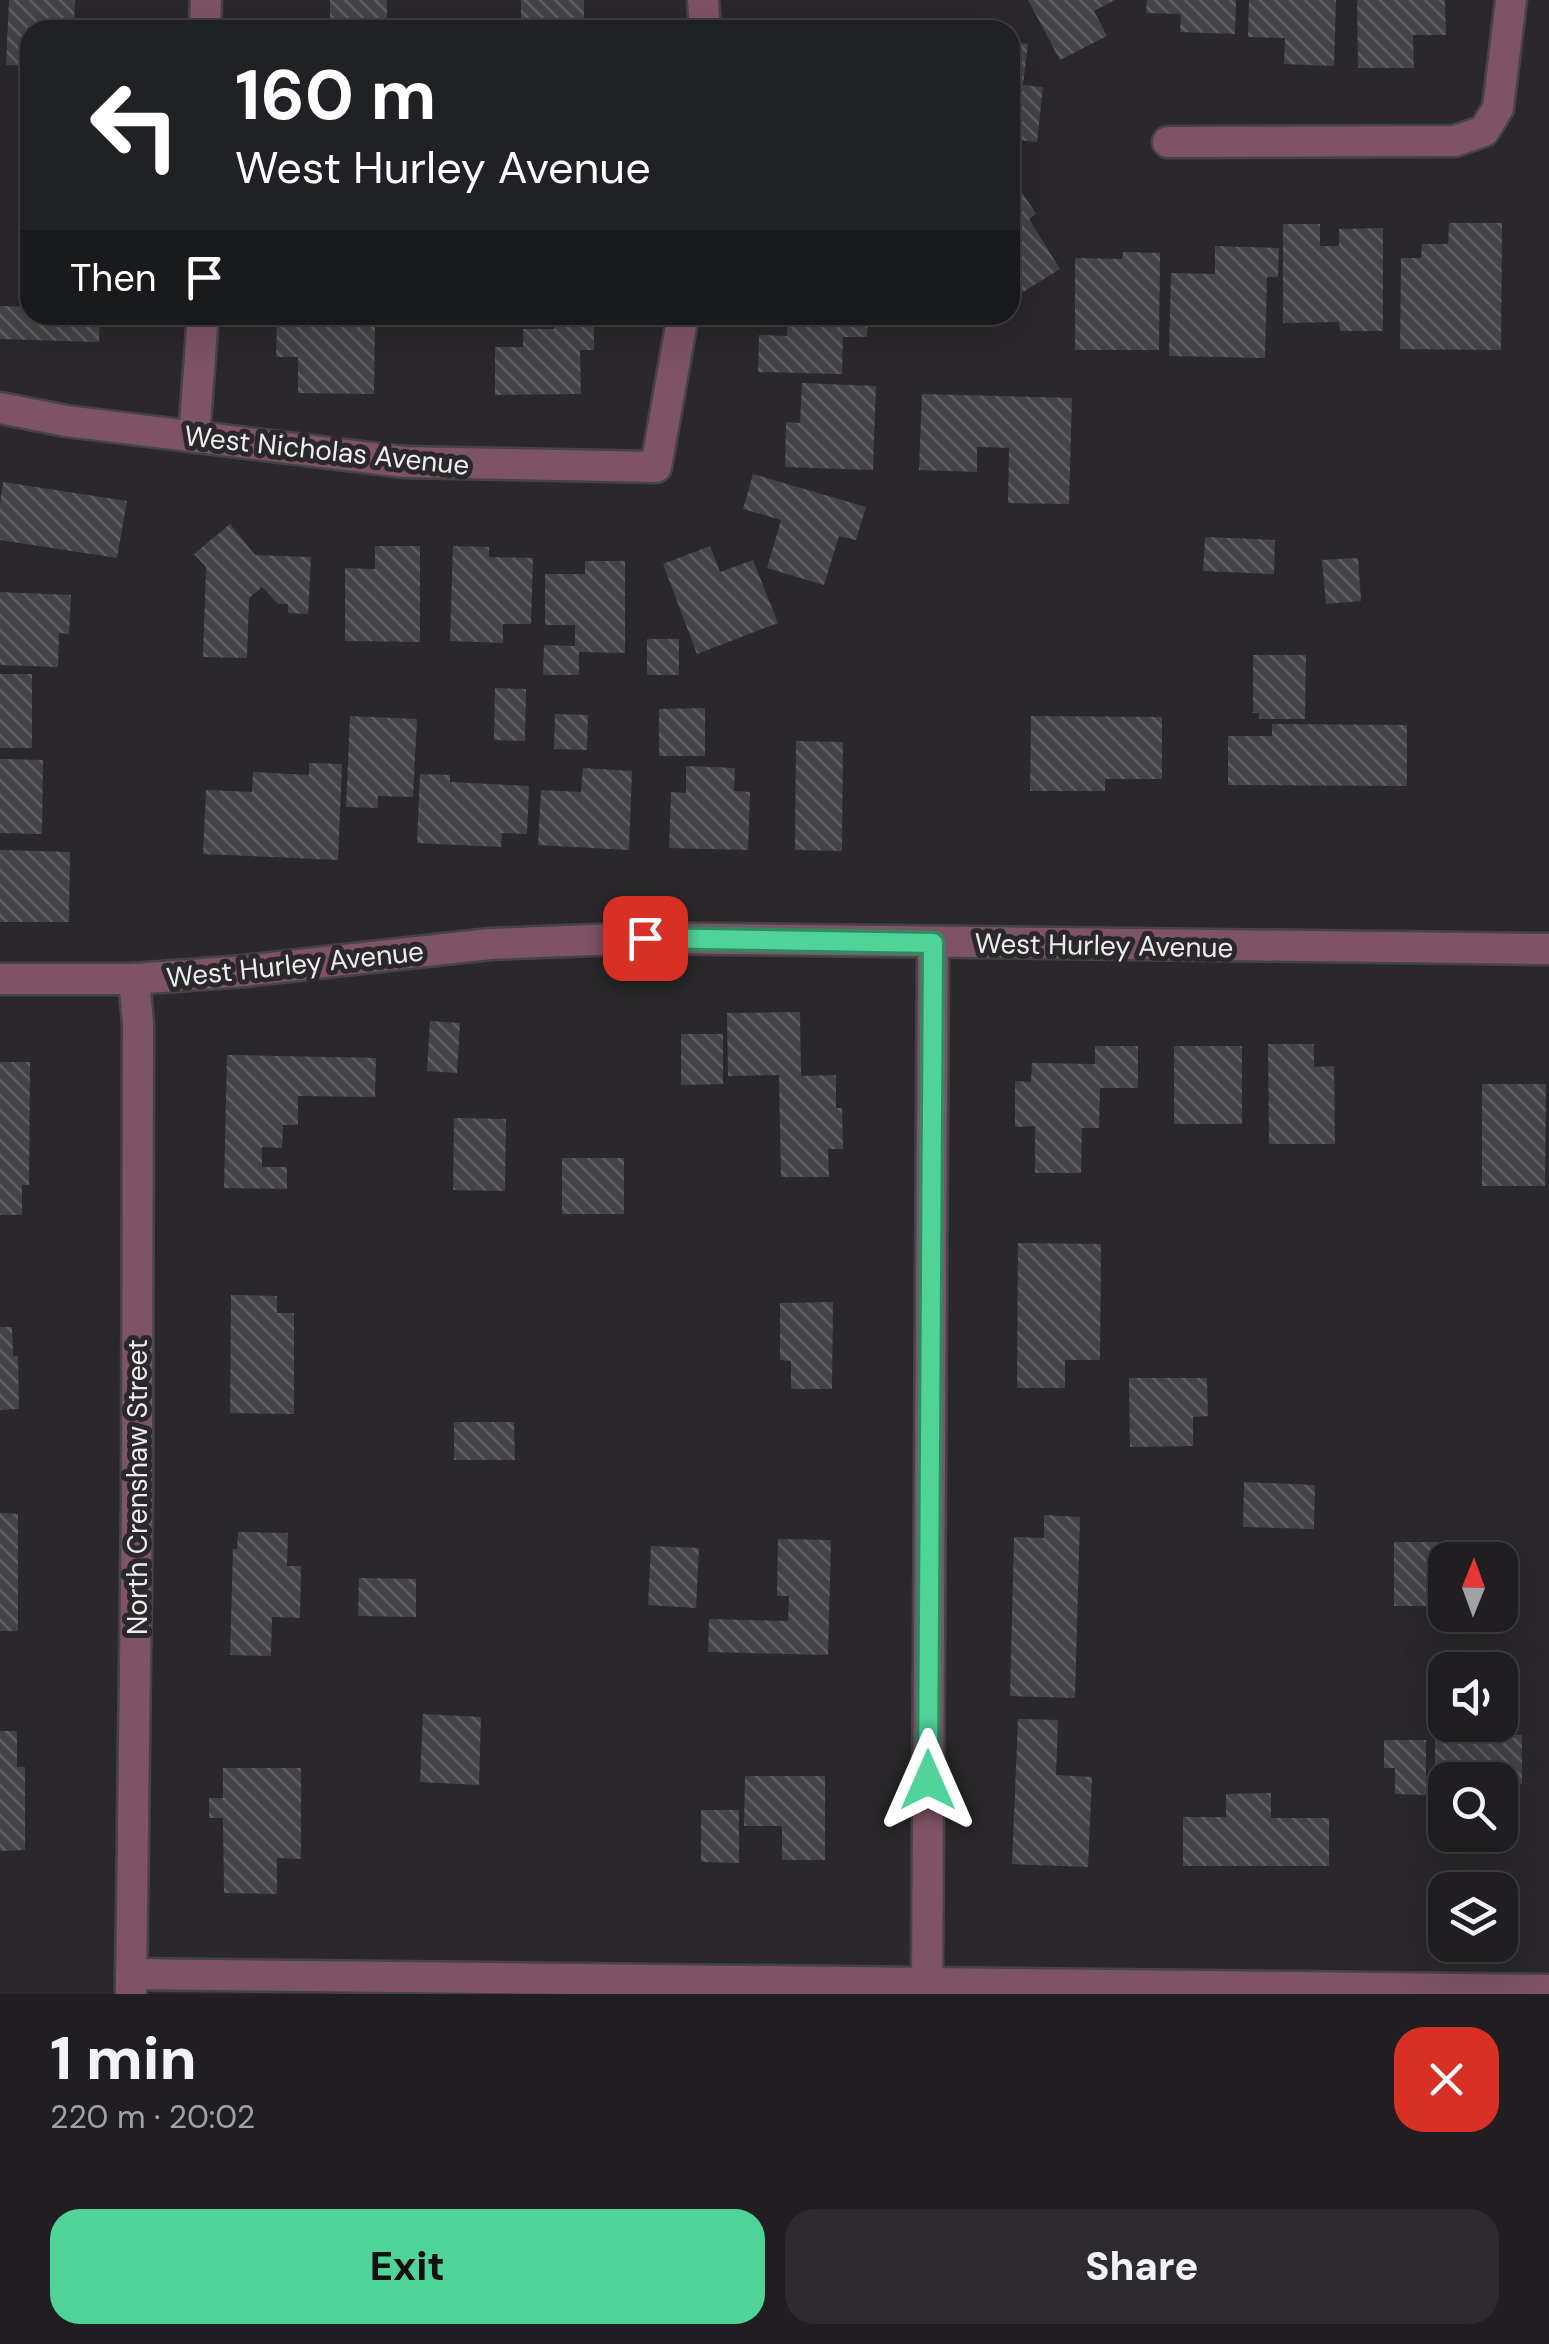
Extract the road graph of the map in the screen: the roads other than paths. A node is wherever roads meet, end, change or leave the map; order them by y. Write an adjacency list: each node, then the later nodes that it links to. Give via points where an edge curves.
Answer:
1 (1512, 0): 2 (street, via 1498,108 1484,130 1455,141)
2 (1168, 142)
3 (202, 325): 6 (street)
4 (681, 325): 6 (street, West Nicholas Avenue, via 656,467 404,462)
5 (0, 408): 6 (street, West Nicholas Avenue)
6 (194, 437)
7 (933, 943): 8 (street, West Hurley Avenue); 10 (street, West Hurley Avenue, via 645,938 490,944); 11 (street)
8 (1549, 949)
9 (0, 979): 10 (street, West Hurley Avenue)
10 (134, 979): 12 (street, North Crenshaw Street, via 138,1499)
11 (927, 1983): 12 (street); 13 (street)
12 (131, 1984)
13 (1549, 1990)

